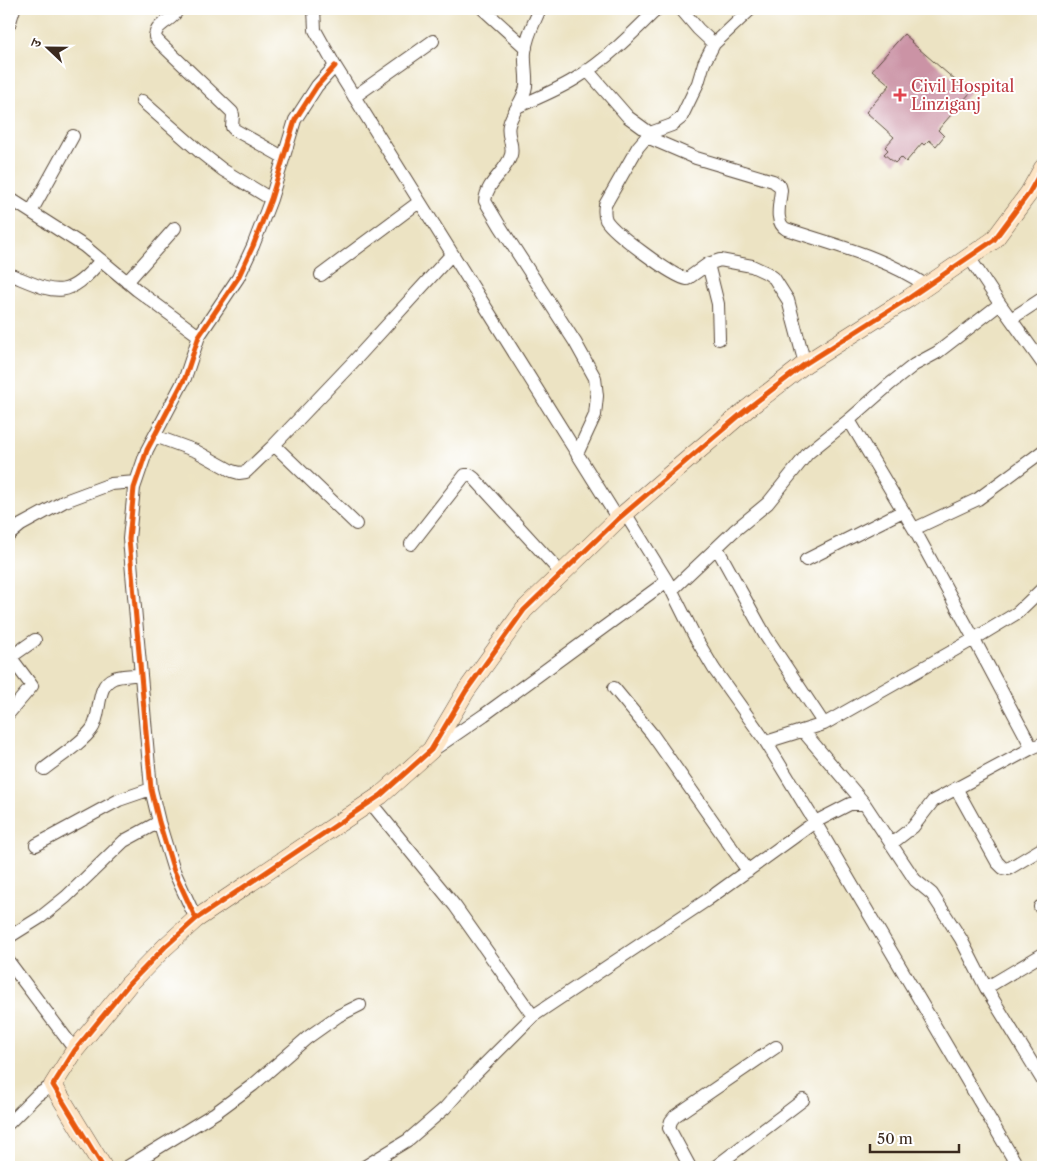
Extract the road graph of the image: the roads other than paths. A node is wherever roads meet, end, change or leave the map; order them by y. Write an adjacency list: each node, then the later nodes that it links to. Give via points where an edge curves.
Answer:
1 (14, 9): 9 (street)
2 (314, 9): 13 (street, via 316,30)
3 (483, 9): 12 (street)
4 (540, 9): 12 (street)
5 (657, 9): 14 (street)
6 (680, 9): 11 (street)
7 (751, 9): 11 (street)
8 (177, 11): 20 (street, via 159,26 155,37 232,112 232,127)
9 (9, 25)
10 (433, 41): 15 (street)
11 (714, 44): 18 (street, via 681,118)
12 (526, 48): 17 (street, via 526,87)
13 (334, 66): 15 (street); 20 (street, via 295,120)
14 (587, 70): 17 (street); 18 (street)
15 (354, 97): 24 (street)
16 (142, 101): 23 (street, via 223,170)
17 (519, 106): 46 (street, via 508,125 512,154 488,188 485,200 595,378 595,415)
18 (648, 135): 30 (street, via 604,205 607,220 613,228 681,278 687,280); 34 (street, via 696,158 773,181 781,190 781,226 873,258 912,275)
19 (73, 136): 25 (street)
20 (283, 157): 23 (street)
21 (1043, 168): 28 (street, via 994,240)
22 (9, 198): 25 (street)
23 (271, 199): 38 (street, via 238,278)
24 (420, 202): 27 (street); 32 (street)
25 (31, 212): 29 (street)
26 (175, 228): 33 (street)
27 (452, 254): 44 (street); 46 (street)
28 (969, 257): 34 (street); 36 (street)
29 (101, 260): 31 (street, via 82,281 64,290 43,288); 33 (street)
30 (708, 264): 39 (street, via 718,304); 40 (street, via 720,260 752,266 774,278 788,300)
31 (9, 274)
32 (321, 275)
33 (127, 282): 38 (street)
34 (927, 286): 40 (street)
35 (1043, 298): 37 (street)
36 (1000, 304): 37 (street); 42 (street, via 938,352 914,365)
37 (1011, 319): 41 (street)
38 (200, 336): 43 (street, via 185,378)
39 (719, 339)
40 (805, 364): 49 (street)
41 (1043, 364)
42 (849, 420): 48 (street); 54 (street, via 808,453 768,503)
43 (155, 436): 44 (street, via 196,451 239,473 246,472); 47 (street)
44 (274, 445): 50 (street)
45 (1043, 452): 51 (street, via 978,499)
46 (577, 454): 49 (street)
47 (136, 482): 52 (street, via 111,484 65,501); 62 (street, via 129,539)
48 (903, 510): 51 (street); 55 (street)
49 (621, 516): 56 (street); 57 (street)
50 (356, 524)
51 (914, 529): 59 (street)
52 (9, 535)
53 (411, 544): 56 (street, via 465,476 470,476)
54 (716, 548): 57 (street); 65 (street, via 765,635)
55 (806, 560)
56 (562, 574): 69 (street, via 524,610 466,690)
57 (669, 586): 67 (street, via 714,669); 69 (street)
58 (1043, 588): 59 (street, via 1017,613)
59 (974, 639): 65 (street); 68 (street)
60 (35, 640): 61 (street)
61 (9, 655): 64 (street, via 32,686)
62 (140, 674): 70 (street, via 113,678 106,683 93,727); 72 (street)
63 (614, 688): 80 (street, via 652,734)
64 (9, 713)
65 (824, 724): 66 (street)
66 (803, 731): 67 (street); 77 (street, via 864,803)
67 (766, 742): 76 (street)
68 (1038, 746): 71 (street)
69 (427, 754): 73 (street)
70 (44, 769)
71 (956, 788): 77 (street, via 933,800 914,827); 79 (street, via 1003,868 1008,869)
72 (151, 789): 75 (street); 78 (street, via 118,800)
73 (370, 802): 81 (street); 87 (street, via 455,906)
74 (858, 804): 76 (street, via 850,804)
75 (159, 822): 81 (street, via 174,871); 82 (street, via 124,841 66,897)
76 (815, 822): 80 (street); 99 (street)
77 (891, 844): 85 (street, via 914,880 932,894 961,939)
78 (36, 845)
79 (1043, 848)
80 (748, 871): 87 (street)
81 (196, 919): 89 (street, via 129,984)
82 (9, 937)
83 (1043, 954): 85 (street)
84 (9, 962): 89 (street)
85 (986, 988): 90 (street)
86 (360, 1005): 95 (street, via 307,1038 215,1113)
87 (533, 1016): 96 (street, via 445,1108 408,1140)
88 (776, 1046): 97 (street, via 670,1121 669,1128)
89 (76, 1050): 91 (street)
90 (1043, 1081)
91 (53, 1085): 93 (street, via 37,1095); 94 (street)
92 (803, 1100): 98 (street)
93 (9, 1123)
94 (103, 1167)
95 (127, 1167)
96 (364, 1167)
97 (690, 1167)
98 (715, 1167)
99 (1018, 1167)

